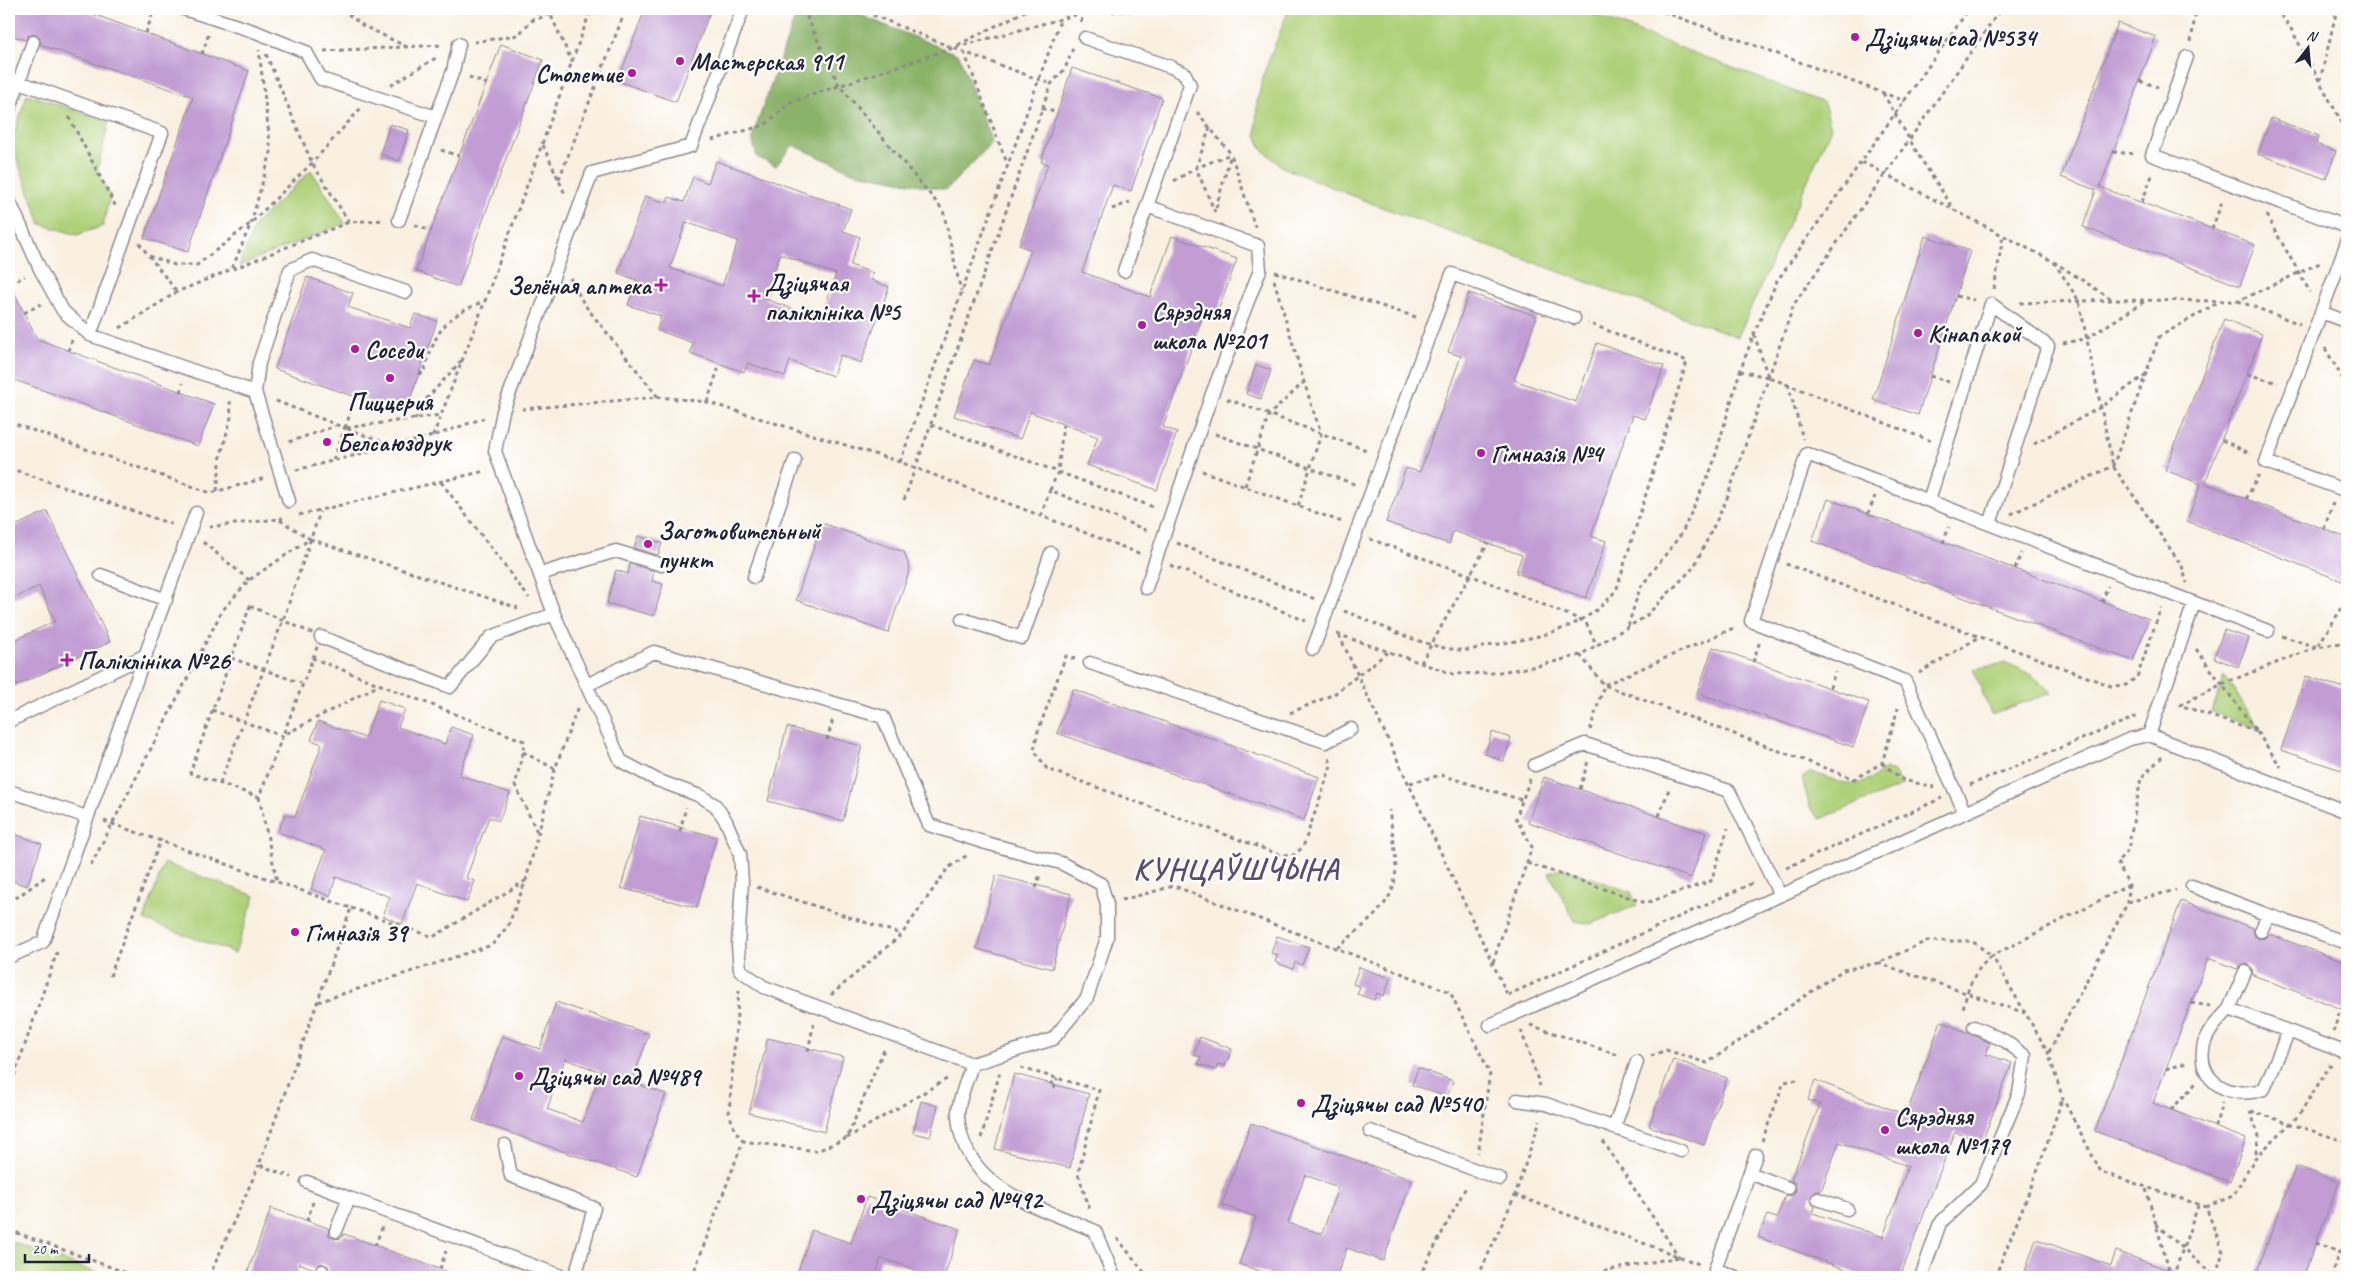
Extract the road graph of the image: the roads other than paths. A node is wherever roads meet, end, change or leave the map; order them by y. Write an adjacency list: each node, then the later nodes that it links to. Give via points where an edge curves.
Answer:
1 (184, 9): 9 (lane, via 306,52 321,78)
2 (743, 9): 31 (lane, via 691,146 592,173 503,411 495,451)
3 (1085, 38): 11 (lane, via 1185,74 1190,85)
4 (33, 42): 7 (lane)
5 (459, 44): 9 (lane)
6 (2187, 57): 13 (lane, via 2155,156)
7 (19, 82): 8 (lane); 21 (lane, via 162,134)
8 (9, 110)
9 (436, 117): 12 (lane)
10 (9, 200): 21 (lane, via 63,311)
11 (1147, 206): 16 (lane); 34 (lane, via 1258,246 1260,270 1212,394)
12 (399, 220)
13 (2347, 228)
14 (2345, 247): 15 (lane)
15 (2343, 268): 18 (lane)
16 (1124, 271)
17 (406, 292): 22 (lane, via 312,260 290,270 258,363)
18 (2321, 312): 20 (lane); 24 (lane, via 2266,462)
19 (1574, 318): 41 (lane, via 1452,274)
20 (2347, 322)
21 (90, 335): 22 (lane)
22 (255, 392): 26 (lane)
23 (795, 460): 33 (lane)
24 (2343, 489)
25 (1929, 500): 28 (lane); 28 (lane, via 1991,304 2048,346); 51 (lane, via 1807,454 1751,621 1905,680)
26 (289, 501)
27 (196, 513): 35 (lane)
28 (1990, 524): 36 (lane)
29 (1051, 553): 38 (lane, via 1022,638)
30 (662, 565): 31 (lane, via 616,552)
31 (540, 574): 37 (lane)
32 (101, 575): 35 (lane)
33 (754, 577)
34 (1146, 588)
35 (166, 600): 42 (lane)
36 (2194, 603): 39 (lane); 47 (lane)
37 (549, 615): 40 (lane, via 492,636 450,687); 44 (lane)
38 (962, 619)
39 (2268, 631)
40 (320, 637)
41 (1313, 649)
42 (146, 655): 45 (lane); 52 (lane)
43 (1090, 663): 46 (lane, via 1326,742)
44 (587, 685): 66 (lane, via 621,761 715,805 726,820 740,854 740,970 764,987); 66 (lane, via 654,652 884,717 929,825 1061,863 1100,884 1107,904 1107,938 1087,998 1053,1039)
45 (9, 721)
46 (1351, 729)
47 (2149, 735): 50 (lane); 51 (lane, via 2130,739)
48 (1535, 765): 54 (lane, via 1585,744 1729,791)
49 (9, 791): 52 (lane)
50 (2347, 812)
51 (1965, 813): 54 (lane)
52 (87, 817): 58 (lane, via 43,942)
53 (2192, 886): 55 (lane)
54 (1780, 896): 61 (lane, via 1516,1017)
55 (2268, 915): 56 (lane); 57 (lane)
56 (2261, 931)
57 (2347, 943)
58 (9, 957)
59 (2245, 972): 60 (lane)
60 (2229, 1009): 63 (lane); 63 (lane, via 2208,1033 2203,1058 2207,1072 2226,1090 2251,1094 2264,1089)
61 (1490, 1025)
62 (1974, 1027): 85 (lane, via 2004,1041 2025,1056 2019,1093 1981,1184 1940,1223)
63 (2288, 1033): 64 (lane)
64 (2338, 1050)
65 (1637, 1062): 68 (lane)
66 (972, 1064): 83 (lane, via 958,1114 963,1143 978,1170 1001,1190 1095,1231)
67 (1517, 1100): 68 (lane, via 1546,1104)
68 (1614, 1128): 71 (lane)
69 (1370, 1131): 74 (lane)
70 (506, 1145): 82 (lane, via 511,1176 594,1208)
71 (1681, 1151)
72 (1756, 1155): 73 (lane)
73 (1750, 1173): 76 (lane); 84 (lane, via 1715,1269)
74 (1500, 1179)
75 (307, 1182): 77 (lane)
76 (1788, 1188)
77 (349, 1198): 80 (lane); 81 (lane)
78 (1818, 1199): 79 (lane)
79 (1847, 1209)
80 (336, 1231)
81 (564, 1277)
82 (575, 1277)
83 (1114, 1277)
84 (1736, 1277)
85 (1922, 1277)

